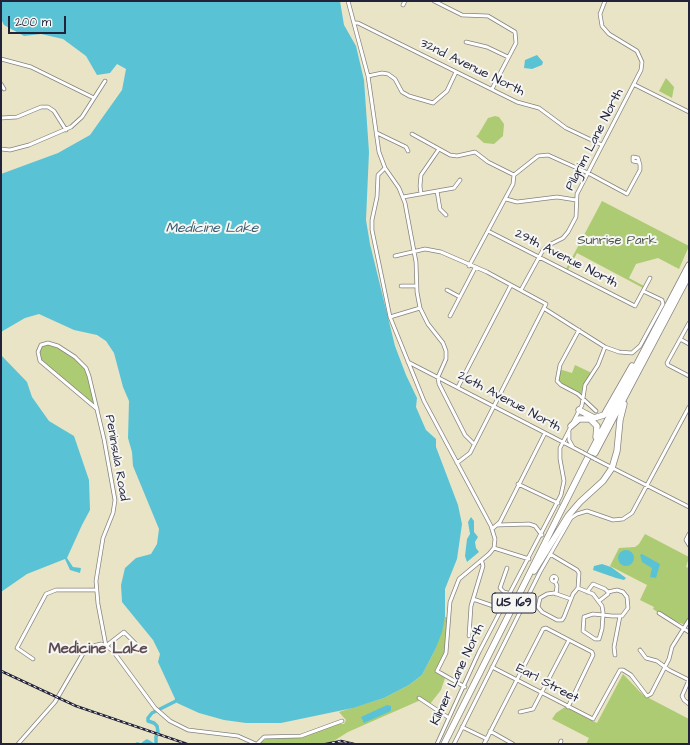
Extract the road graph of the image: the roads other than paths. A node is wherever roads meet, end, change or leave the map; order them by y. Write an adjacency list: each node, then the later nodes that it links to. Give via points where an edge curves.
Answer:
1 (348, 1): 6 (street)
2 (405, 1): 5 (street)
3 (434, 1): 8 (street, via 462,15 484,15 514,30 517,37)
4 (605, 1): 14 (street, Pilgrim Lane North, via 600,17 604,29 634,48 642,58 641,70)
5 (403, 6)
6 (354, 23): 10 (street, 32nd Avenue North); 11 (street)
7 (466, 42): 8 (street, via 487,47)
8 (508, 57): 16 (street)
9 (1, 59): 17 (street, via 32,67)
10 (456, 72): 11 (street, via 447,91 433,103 402,92 395,79 388,74); 16 (street, 32nd Avenue North)
11 (368, 76): 21 (street)
12 (105, 81): 17 (street)
13 (1, 84): 15 (street)
14 (635, 85): 18 (street); 23 (street, Pilgrim Lane North)
15 (4, 88)
16 (492, 89): 23 (street, 32nd Avenue North, via 517,102 544,111 566,128)
17 (94, 98): 20 (street, via 79,120)
18 (689, 112)
19 (1, 118): 20 (street, via 17,117 41,107 48,107 54,111)
20 (66, 130): 24 (street, via 27,146 10,150)
21 (377, 133): 26 (street, via 406,147); 28 (street, via 379,152)
22 (412, 134): 25 (street)
23 (602, 145): 29 (street, Pilgrim Lane North)
24 (1, 149)
25 (439, 149): 30 (street, via 453,156 475,152 488,162); 33 (street, via 421,175)
26 (408, 151)
27 (638, 162): 29 (street, via 640,170 627,194)
28 (386, 168): 34 (street); 56 (street, via 378,175 372,230)
29 (588, 173): 30 (street, via 548,155 537,157); 36 (street, Pilgrim Lane North)
30 (514, 175): 35 (street)
31 (460, 180): 32 (street, via 456,187)
32 (437, 191): 33 (street); 37 (street, via 440,209)
33 (421, 194): 34 (street)
34 (403, 197): 39 (street)
35 (506, 199): 36 (street, via 518,202 557,197); 38 (street)
36 (576, 200): 41 (street, Pilgrim Lane North, via 576,217 568,232 563,238 547,246)
37 (446, 215)
38 (488, 231): 41 (street, 29th Avenue North); 43 (street)
39 (414, 252): 40 (street); 43 (street, via 435,250); 49 (street)
40 (396, 256)
41 (539, 257): 51 (street, Pilgrim Lane North); 52 (street, 29th Avenue North, via 635,306)
42 (689, 265): 61 (highway, US 169)
43 (470, 266): 44 (street)
44 (475, 268): 47 (street); 53 (street)
45 (689, 275): 65 (highway, US 169)
46 (650, 278): 52 (street)
47 (511, 285): 51 (street); 68 (street)
48 (401, 286): 49 (street)
49 (417, 286): 54 (street)
50 (447, 290): 53 (street)
51 (521, 290): 55 (street, via 546,304)
52 (643, 291): 63 (street, via 662,300 663,304 640,346 629,354)
53 (460, 296): 57 (street)
54 (420, 308): 56 (street); 67 (street, via 446,351 445,363)
55 (545, 308): 59 (street); 70 (street)
56 (390, 316): 64 (street)
57 (450, 316)
58 (689, 323): 60 (street)
59 (579, 330): 63 (street); 69 (street, via 560,365 556,379 561,386)
60 (680, 339): 62 (street); 66 (street, via 668,364)
61 (648, 343): 74 (highway, via 604,415 594,418); 83 (highway, US 169)
62 (689, 344)
63 (605, 347): 69 (street, Kilmer Lane North, via 598,365 585,385)
64 (408, 362): 67 (street, 26th Avenue North); 82 (street, via 424,401)
65 (640, 368): 84 (highway, via 621,413 618,451); 99 (highway, US 169)
66 (689, 376)
67 (438, 377): 68 (street, 26th Avenue North); 80 (street, via 439,384 466,435)
68 (458, 387): 70 (street, 26th Avenue North)
69 (583, 398): 73 (street); 74 (street, Kilmer Lane North)
70 (494, 406): 78 (street, 26th Avenue North); 80 (street)
71 (689, 407): 75 (street)
72 (97, 409): 72 (street, Peninsula Road, via 84,365 55,344 41,345 37,354 40,361); 102 (street, Peninsula Road, via 115,504 103,538)
73 (596, 410)
74 (578, 412): 76 (highway); 77 (street, Kilmer Lane North)
75 (688, 412): 86 (street)
76 (589, 419): 77 (highway, via 579,419); 83 (highway, via 596,424 597,431)
77 (570, 427): 79 (street, Kilmer Lane North); 81 (street, via 569,440)
78 (545, 433): 79 (street, 26th Avenue North); 85 (street)
79 (563, 442): 81 (street, 26th Avenue North); 87 (street, Kilmer Lane North, via 559,455 564,486)
80 (474, 444): 82 (street, via 468,456)
81 (574, 448): 84 (street, 26th Avenue North, bridge)
82 (457, 463): 90 (street)
83 (585, 464): 142 (highway, US 169)
84 (612, 468): 86 (street, 26th Avenue North); 99 (highway, via 603,481 568,516)
85 (518, 484): 87 (street); 89 (street)
86 (647, 486): 88 (street, 26th Avenue North); 95 (street, via 631,515 620,520 609,519 591,511 577,514 569,521)
87 (558, 504): 92 (street, Kilmer Lane North)
88 (689, 507)
89 (498, 525): 90 (street); 92 (street, via 529,524 535,526)
90 (492, 529): 94 (street)
91 (689, 534): 93 (street, via 686,540)
92 (542, 535): 96 (street, Kilmer Lane North)
93 (689, 545)
94 (494, 548): 96 (street); 97 (street)
95 (550, 554): 101 (street, via 577,570); 124 (street)
96 (529, 559): 105 (street, Kilmer Lane North)
97 (482, 562): 107 (street, via 483,568); 128 (street, via 463,574 456,585 449,610 446,653 437,670 439,674)
98 (508, 568): 105 (street, via 500,588)
99 (532, 574): 143 (highway, US 169)
100 (555, 582): 106 (street)
101 (578, 588): 103 (street); 108 (street)
102 (96, 590): 120 (street, Peninsula Road); 123 (street, via 49,592 44,597 17,648)
103 (587, 592): 104 (street, via 591,585 596,584); 109 (street)
104 (608, 592): 109 (street); 113 (street, via 621,591 627,597 628,608 625,614)
105 (511, 594): 110 (street, Kilmer Lane North)
106 (556, 594): 108 (street); 108 (street, via 545,594 538,607 557,620 564,617)
107 (473, 599): 110 (street); 117 (street)
108 (571, 599)
109 (599, 601): 112 (street)
110 (502, 610): 128 (street, Kilmer Lane North, via 479,652)
111 (659, 613): 115 (street)
112 (603, 615): 112 (street, via 589,614 583,620 584,633 595,640 600,637); 113 (street)
113 (620, 616): 122 (street, via 614,647)
114 (689, 620): 115 (street)
115 (684, 629): 116 (street); 125 (street, via 674,644)
116 (689, 632)
117 (469, 636)
118 (569, 640): 126 (street, via 546,628 543,629); 129 (street); 132 (street, via 592,652 593,655)
119 (136, 644): 120 (street, via 124,632)
120 (106, 646): 139 (street, via 93,646 84,652 55,702); 140 (street, via 113,651 155,708 170,721 188,730 238,736)
121 (640, 650): 125 (street, via 646,658)
122 (615, 655)
123 (33, 659)
124 (492, 667): 126 (street, Earl Street); 136 (street)
125 (665, 667): 127 (street); 132 (street, Earl Street, via 648,696 636,680 621,669 593,719)
126 (516, 679): 129 (street, Earl Street); 137 (street)
127 (689, 680): 131 (street, via 682,697)
128 (465, 687): 134 (street, Kilmer Lane North)
129 (542, 693): 132 (street, Earl Street); 133 (street, via 533,710)
130 (419, 698): 134 (street)
131 (689, 704)
132 (568, 707)
133 (520, 712)
134 (449, 718): 141 (street, Kilmer Lane North)
135 (342, 721): 140 (street, via 301,736 264,737)
136 (462, 727): 138 (street); 144 (street)
137 (490, 731): 138 (street); 146 (street)
138 (486, 739): 145 (street)
139 (18, 744)
140 (256, 744)
141 (437, 744)
142 (444, 744)
143 (447, 744)
144 (454, 744)
145 (484, 744)
146 (513, 744)

